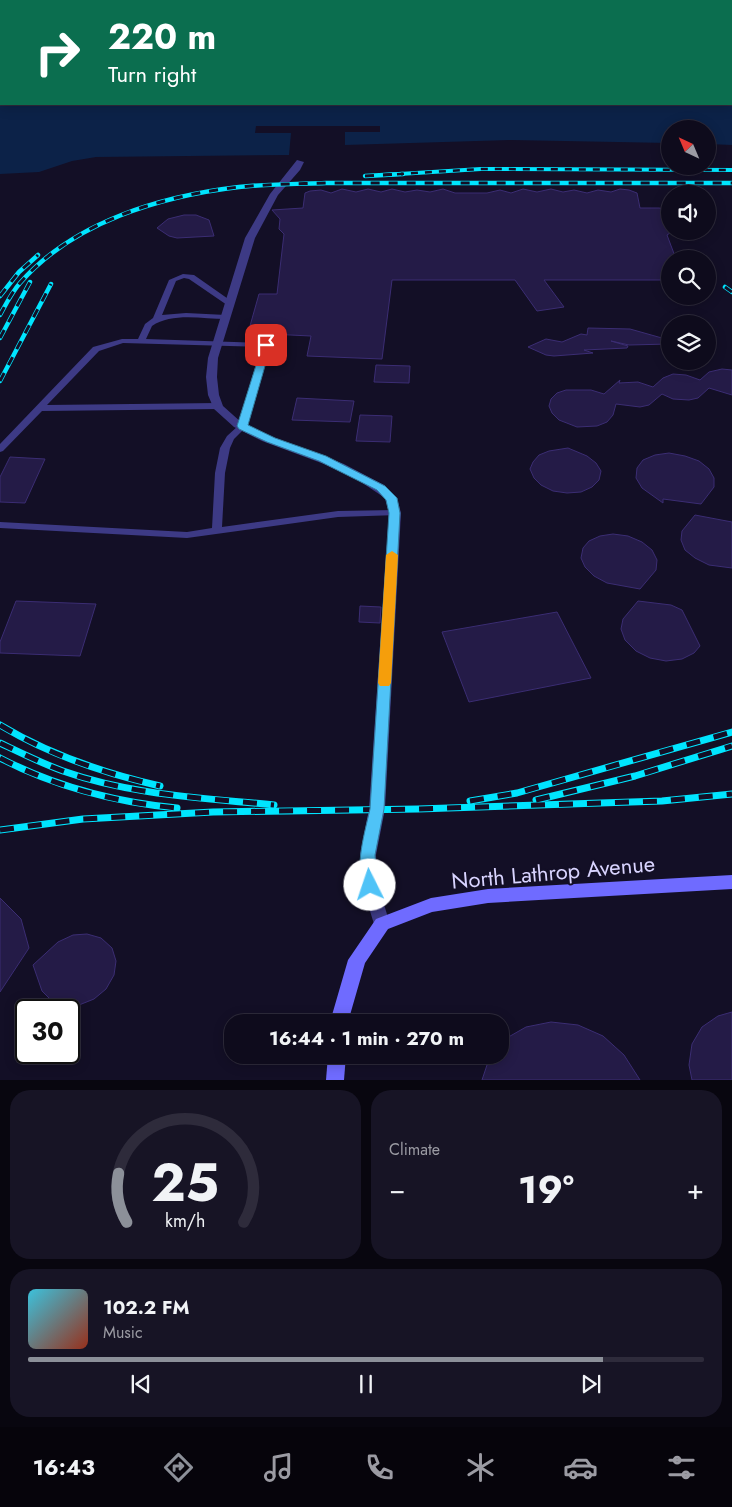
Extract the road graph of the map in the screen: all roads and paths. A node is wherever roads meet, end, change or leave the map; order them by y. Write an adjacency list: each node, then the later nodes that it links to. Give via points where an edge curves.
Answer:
1 (300, 162): 2 (street, via 274,194 250,238)
2 (230, 303): 3 (street); 4 (lane, via 192,277 184,276 173,280)
3 (226, 317): 4 (lane, via 176,316); 6 (street)
4 (156, 320): 5 (lane, via 148,324)
5 (142, 342): 6 (lane); 8 (lane, via 122,341 96,349)
6 (217, 343): 7 (street, via 211,376); 9 (lane, via 266,345)
7 (218, 406): 8 (lane); 9 (street)
8 (38, 408): 10 (lane)
9 (242, 426): 11 (street, via 323,459 381,488 391,498); 13 (lane, via 225,448)
10 (0, 449)
11 (394, 513): 13 (lane, via 338,514); 15 (street, via 377,809 368,855 370,885)
12 (0, 525): 13 (lane, via 188,535)
13 (217, 530)
14 (732, 882): 15 (street, North Lathrop Avenue, via 488,896 431,905)
15 (382, 924): 16 (street, via 357,960)
16 (341, 1014)
17 (336, 1064): 18 (street)
18 (335, 1080)

